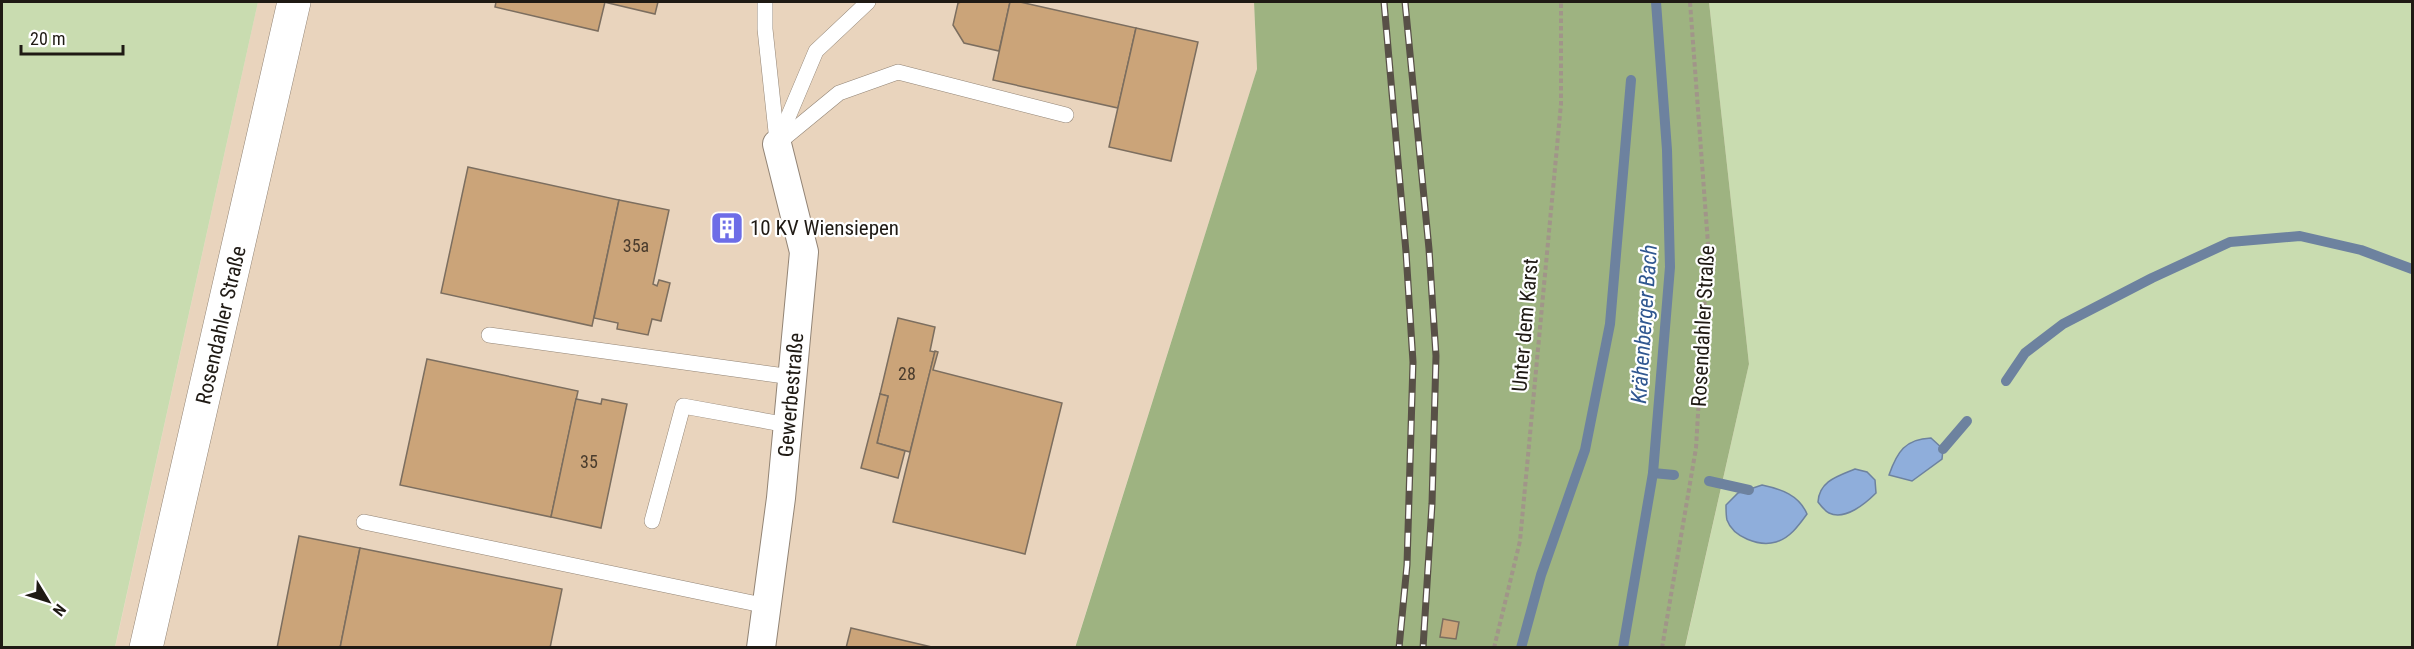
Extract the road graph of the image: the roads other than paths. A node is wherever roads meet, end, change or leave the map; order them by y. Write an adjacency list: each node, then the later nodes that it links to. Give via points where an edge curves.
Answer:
1 (294, 2): 12 (main road, Rosendahler Straße)
2 (765, 2): 5 (lane)
3 (868, 2): 5 (lane, via 816,51)
4 (1066, 115): 5 (lane, via 898,72 839,93)
5 (777, 144): 7 (street, Gewerbestraße, via 804,252)
6 (489, 335): 7 (lane)
7 (792, 377): 8 (street, Gewerbestraße)
8 (788, 425): 9 (lane, via 683,406); 11 (street, Gewerbestraße)
9 (652, 521)
10 (364, 522): 11 (lane)
11 (767, 606): 13 (street, Gewerbestraße)
12 (146, 648)
13 (761, 648)

